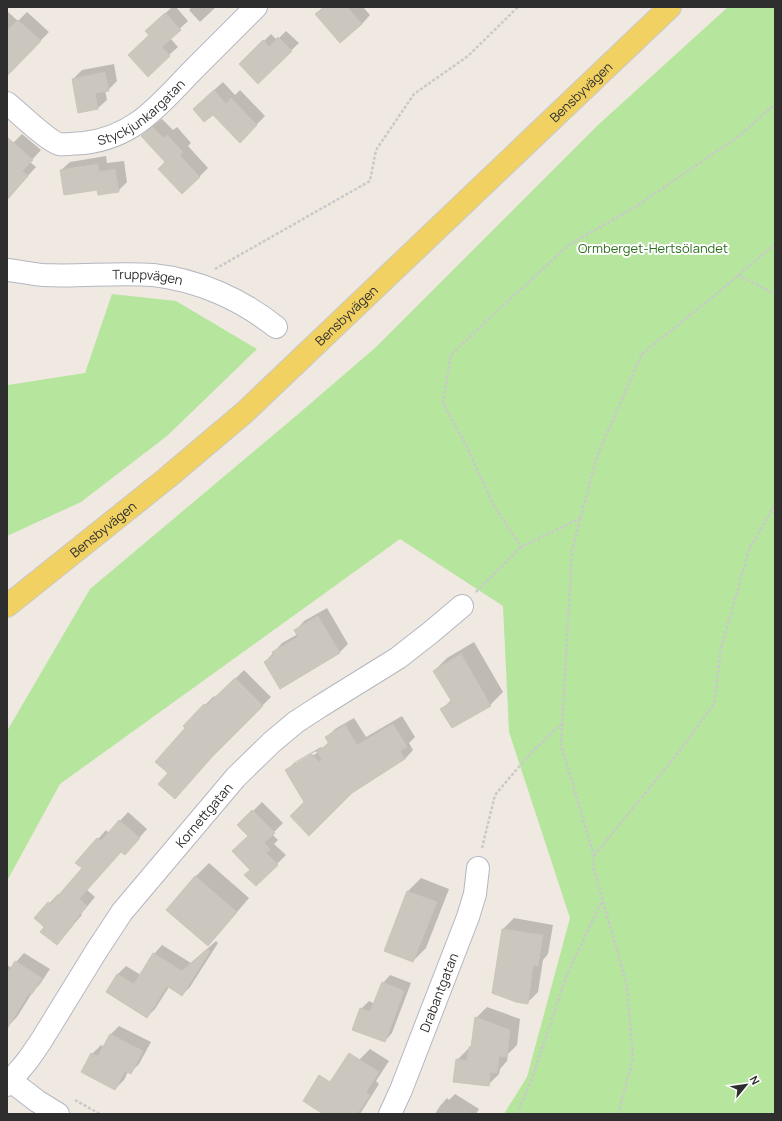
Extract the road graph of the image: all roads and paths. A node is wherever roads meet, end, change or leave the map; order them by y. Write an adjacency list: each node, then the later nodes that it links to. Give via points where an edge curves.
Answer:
1 (256, 7): 4 (street, Styckjunkargatan, via 141,122 110,138 59,144)
2 (518, 7): 9 (path, via 468,56 414,94 376,150 370,181)
3 (670, 7): 15 (main road, Bensbyvägen, via 246,412)
4 (7, 103)
5 (775, 104): 14 (path, via 739,136 635,207 569,245 451,355 443,404 467,447 494,506)
6 (775, 244): 8 (path)
7 (7, 270): 9 (street, Truppvägen, via 42,275 142,274)
8 (738, 275): 10 (path); 13 (path, via 642,354 598,456)
9 (192, 282): 11 (street, Truppvägen, via 237,302)
10 (775, 294)
11 (276, 327)
12 (775, 505): 18 (path, via 750,547 721,648 714,704)
13 (581, 518): 14 (path); 17 (path, via 572,550)
14 (521, 547): 16 (path)
15 (7, 606)
16 (462, 606): 21 (street, Kornettgatan, via 398,658 296,722 236,777 122,912 41,1041)
17 (562, 723): 18 (path, via 561,745); 19 (path, via 529,755 495,795)
18 (594, 856): 20 (path, via 592,862)
19 (478, 868): 24 (street, Drabantgatan, via 475,894 468,917)
20 (602, 901): 22 (path, via 567,974 532,1078); 27 (path, via 627,986 633,1059)
21 (9, 1083): 23 (street)
22 (519, 1108): 25 (path); 26 (path)
23 (58, 1114)
24 (390, 1114)
25 (517, 1114)
26 (520, 1114)
27 (618, 1114)

